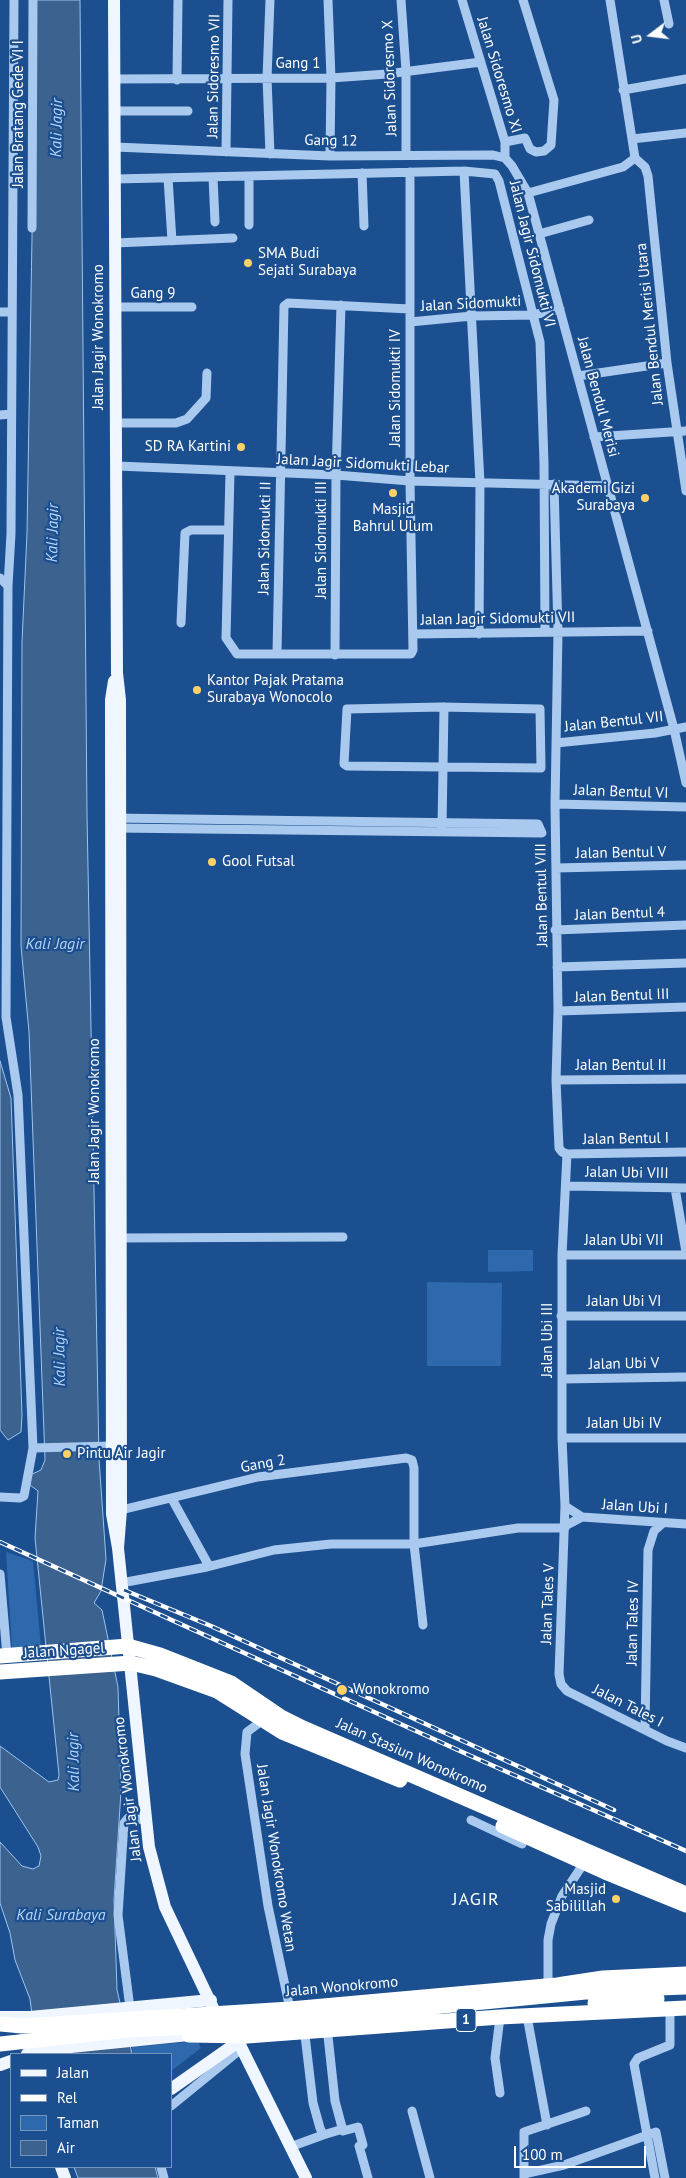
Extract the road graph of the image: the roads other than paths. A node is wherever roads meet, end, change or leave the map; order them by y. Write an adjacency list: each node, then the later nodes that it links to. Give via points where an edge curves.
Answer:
1 (14, 0): 60 (street)
2 (33, 0): 49 (street, Jalan Bratang Gede VI I)
3 (114, 0): 18 (main road, Jalan Jagir Wonokromo)
4 (178, 0): 21 (street)
5 (228, 0): 19 (street, Jalan Sidoresmo VII)
6 (270, 0): 16 (street)
7 (328, 0): 17 (street)
8 (402, 0): 15 (street, Jalan Sidoresmo X)
9 (462, 0): 14 (street, Jalan Sidoresmo XI)
10 (523, 0): 27 (street, via 554,100 551,145 536,152 530,149 525,138)
11 (610, 0): 22 (street)
12 (664, 0): 13 (street)
13 (669, 24)
14 (481, 62): 15 (street, Gang 1); 27 (street, Jalan Sidoresmo XI)
15 (406, 71): 17 (street, Gang 1); 32 (street, Jalan Sidoresmo X)
16 (267, 78): 17 (street, Gang 1); 19 (street, Gang 1); 30 (street)
17 (331, 78): 33 (street)
18 (114, 79): 21 (street, Gang 1); 23 (main road, Jalan Jagir Wonokromo)
19 (229, 79): 21 (street, Gang 1); 29 (street, Jalan Sidoresmo VII)
20 (686, 79): 22 (street)
21 (177, 80)
22 (623, 90): 26 (street)
23 (115, 111): 24 (street); 28 (main road, Jalan Jagir Wonokromo)
24 (188, 111)
25 (686, 132): 26 (street)
26 (632, 138): 35 (street)
27 (505, 142): 34 (street, Jalan Sidoresmo XI)
28 (115, 147): 29 (street, Gang 12); 43 (main road, Jalan Jagir Wonokromo)
29 (226, 152): 30 (street, Gang 12)
30 (270, 154): 33 (street, Gang 12)
31 (371, 155): 32 (street, Gang 12); 33 (street, Gang 12); 38 (street)
32 (406, 155): 34 (street, Gang 12)
33 (330, 156)
34 (505, 158): 44 (street, via 520,176)
35 (635, 158): 44 (street, via 623,166); 64 (street, Jalan Bendul Merisi Utara, via 645,167 648,176)
36 (464, 170): 37 (street, Jalan Jagir Sidomukti VI); 61 (street, Jalan Jagir Sidomukti VI, via 498,177); 62 (street)
37 (410, 172): 38 (street, Jalan Jagir Sidomukti VI); 57 (street, Jalan Sidomukti IV)
38 (372, 173): 39 (street, Jalan Jagir Sidomukti VI)
39 (362, 174): 40 (street, Jalan Jagir Sidomukti VI); 48 (street)
40 (249, 176): 41 (street, Jalan Jagir Sidomukti VI); 47 (street)
41 (214, 177): 42 (street, Jalan Jagir Sidomukti VI); 46 (street)
42 (168, 178): 43 (street, Jalan Jagir Sidomukti VI); 52 (street)
43 (115, 179): 53 (main road, Jalan Jagir Wonokromo)
44 (528, 193): 50 (street, Jalan Bendul Merisi)
45 (589, 220): 50 (street)
46 (215, 222)
47 (249, 225)
48 (364, 226)
49 (32, 228)
50 (540, 234): 58 (street, Jalan Bendul Merisi)
51 (233, 238): 52 (street)
52 (172, 241): 53 (street)
53 (115, 243): 55 (main road, Jalan Jagir Wonokromo)
54 (341, 305): 57 (street); 74 (street, Jalan Sidomukti II, via 286,304); 75 (street, Jalan Sidomukti III)
55 (115, 307): 56 (street, Gang 9); 69 (main road, Jalan Jagir Wonokromo)
56 (192, 307)
57 (410, 309): 63 (street, Jalan Sidomukti IV)
58 (560, 309): 61 (street, Jalan Sidomukti); 66 (street, Jalan Bendul Merisi)
59 (0, 312): 60 (street)
60 (12, 312): 67 (street)
61 (537, 314): 62 (street, Jalan Sidomukti); 78 (street, Jalan Jagir Sidomukti VI)
62 (472, 316): 63 (street, Jalan Sidomukti); 77 (street)
63 (410, 322): 76 (street, Jalan Sidomukti IV)
64 (667, 363): 66 (street); 70 (street, Jalan Bendul Merisi Utara)
65 (207, 373): 69 (street, via 206,398 187,419 176,423)
66 (578, 376): 71 (street, Jalan Bendul Merisi)
67 (11, 414): 68 (street); 83 (street)
68 (0, 415)
69 (116, 422): 72 (main road, Jalan Jagir Wonokromo)
70 (681, 431): 71 (street); 80 (street, Jalan Bendul Merisi Utara)
71 (594, 437): 79 (street, Jalan Bendul Merisi)
72 (117, 466): 73 (street, Jalan Jagir Sidomukti Lebar); 99 (main road, Jalan Jagir Wonokromo, via 116,673 111,700)
73 (230, 472): 74 (street, Jalan Jagir Sidomukti Lebar); 81 (street)
74 (280, 473): 75 (street, Jalan Jagir Sidomukti Lebar); 89 (street, Jalan Sidomukti II)
75 (336, 475): 76 (street, Jalan Jagir Sidomukti Lebar); 90 (street, Jalan Sidomukti III)
76 (410, 481): 77 (street, Jalan Jagir Sidomukti Lebar); 87 (street, Jalan Sidomukti IV)
77 (480, 484): 78 (street, Jalan Jagir Sidomukti Lebar); 88 (street)
78 (549, 484): 79 (street, Jalan Jagir Sidomukti Lebar); 86 (street, Jalan Jagir Sidomukti VI)
79 (608, 486): 85 (street, Jalan Bendul Merisi)
80 (686, 491)
81 (227, 530): 84 (street, via 191,530 185,533); 89 (street, Jalan Jagir Sidomukti VII, via 226,640 238,655)
82 (0, 578): 83 (street)
83 (8, 586): 129 (street, via 6,1018 18,1095)
84 (181, 623)
85 (648, 631): 86 (street, Jalan Jagir Sidomukti VII); 93 (street, Jalan Bendul Merisi)
86 (552, 632): 88 (street, Jalan Jagir Sidomukti VII); 94 (street, Jalan Bentul VIII)
87 (413, 634): 88 (street, Jalan Jagir Sidomukti VII); 90 (street, Jalan Jagir Sidomukti VII, via 413,650 409,654)
88 (479, 634)
89 (277, 654): 90 (street, Jalan Jagir Sidomukti VII)
90 (335, 655)
91 (444, 707): 95 (street); 95 (street, via 540,709 542,766); 95 (street, via 349,708 346,711 342,760 347,766)
92 (686, 727): 93 (street, Jalan Bentul VII)
93 (674, 729): 94 (street, Jalan Bentul VII); 96 (street, Jalan Bendul Merisi)
94 (556, 743): 97 (street, Jalan Bentul VIII)
95 (444, 766): 100 (street)
96 (686, 783)
97 (554, 804): 98 (street, Jalan Bentul VI); 102 (street, Jalan Bentul VIII)
98 (686, 807)
99 (115, 823): 100 (street); 107 (main road, Jalan Jagir Wonokromo)
100 (442, 827): 100 (street, via 538,824 542,833)
101 (686, 865): 102 (street, Jalan Bentul V)
102 (556, 868): 104 (street, Jalan Bentul VIII)
103 (686, 925): 104 (street, Jalan Bentul 4)
104 (555, 930): 106 (street, Jalan Bentul VIII)
105 (686, 964): 106 (street)
106 (557, 967): 109 (street, Jalan Bentul VIII)
107 (116, 973): 118 (main road, Jalan Jagir Wonokromo); 125 (main road, Jalan Jagir Wonokromo)
108 (686, 1008): 109 (street, Jalan Bentul III)
109 (558, 1011): 111 (street, Jalan Bentul VIII)
110 (686, 1079): 111 (street, Jalan Bentul II)
111 (556, 1080): 113 (street, Jalan Bentul VIII, via 559,1148)
112 (686, 1152): 113 (street, Jalan Bentul I)
113 (567, 1154): 114 (street, Jalan Ubi III)
114 (567, 1186): 115 (street, Jalan Ubi VIII); 120 (street, Jalan Ubi III)
115 (675, 1188): 116 (street, Jalan Ubi VIII); 119 (street)
116 (686, 1188)
117 (344, 1237): 118 (street)
118 (121, 1238): 125 (main road, Jalan Jagir Wonokromo)
119 (686, 1253): 120 (street, Jalan Ubi VII)
120 (562, 1255): 121 (street, Jalan Ubi III)
121 (562, 1316): 122 (street, Jalan Ubi VI); 124 (street, Jalan Ubi III)
122 (686, 1316)
123 (686, 1377): 124 (street, Jalan Ubi V)
124 (562, 1379): 126 (street, Jalan Ubi III)
125 (116, 1382): 128 (main road, Jalan Jagir Wonokromo); 133 (main road, Jalan Jagir Wonokromo)
126 (562, 1438): 127 (street, Jalan Ubi IV); 132 (street, Jalan Ubi III)
127 (686, 1438)
128 (106, 1446): 129 (street); 139 (main road, Jalan Jagir Wonokromo)
129 (36, 1448): 130 (street, via 24,1495 20,1498)
130 (0, 1497)
131 (172, 1499): 133 (street, Gang 2); 138 (street, Gang 2, via 258,1477 406,1458 412,1460 414,1468); 140 (street)
132 (565, 1506): 134 (street, Jalan Ubi I); 137 (street, Jalan Ubi III)
133 (121, 1510): 139 (main road, Jalan Jagir Wonokromo)
134 (582, 1517): 135 (street, Jalan Ubi I); 137 (street, Jalan Ubi I)
135 (663, 1523): 136 (street, Jalan Ubi I); 150 (street, Jalan Tales IV, via 654,1531 648,1550)
136 (686, 1524)
137 (562, 1527): 138 (street, via 518,1528); 148 (street, Jalan Tales V)
138 (414, 1544): 140 (street, via 305,1546); 143 (street)
139 (118, 1548): 142 (main road, Jalan Jagir Wonokromo)
140 (209, 1566): 142 (street)
141 (0, 1574): 145 (street)
142 (121, 1584): 144 (main road, Jalan Jagir Wonokromo)
143 (423, 1625)
144 (128, 1646): 145 (highway, Jalan Ngagel); 146 (main road, Jalan Jagir Wonokromo); 156 (highway, Jalan Stasiun Wonokromo, via 223,1679 303,1728)
145 (4, 1656)
146 (131, 1663): 147 (highway, Jalan Ngagel); 149 (highway, Jalan Stasiun Wonokromo, via 203,1685); 152 (main road, Jalan Jagir Wonokromo)
147 (0, 1672)
148 (561, 1684): 150 (street, Jalan Tales I, via 567,1691)
149 (263, 1720): 154 (highway, Jalan Stasiun Wonokromo, via 282,1732); 163 (street, Jalan Jagir Wonokromo Wetan, via 247,1732 245,1754 268,1906)
150 (645, 1729): 151 (street, Jalan Tales I)
151 (686, 1748)
152 (146, 1820): 165 (main road, Jalan Jagir Wonokromo, via 149,1847 165,1907); 171 (street, via 128,1818 124,1823 118,1915)
153 (470, 1820): 154 (street)
154 (490, 1824): 155 (highway, Jalan Stasiun Wonokromo, via 516,1838)
155 (584, 1862): 157 (highway, Jalan Stasiun Wonokromo); 160 (street, via 562,1896 551,1924 548,1940)
156 (686, 1894)
157 (686, 1906)
158 (686, 1974): 160 (highway, Jalan Wonokromo / 1, via 603,1978)
159 (686, 1987): 160 (highway, 1)
160 (549, 1989): 161 (highway, Jalan Wonokromo / 1, via 566,2004); 163 (highway, Jalan Wonokromo / 1); 168 (highway, Jalan Wonokromo / 1)
161 (686, 1998)
162 (686, 2008): 164 (highway, Jalan Wonokromo / 1)
163 (290, 2009): 165 (highway, Jalan Wonokromo / 1)
164 (670, 2009): 167 (highway, Jalan Wonokromo / 1); 184 (street, via 670,2045 638,2058 634,2064)
165 (214, 2013): 171 (highway, Jalan Wonokromo / 1); 171 (main road, 1); 172 (highway, Jalan Wonokromo / 1); 173 (highway, 1)
166 (1, 2016): 174 (highway, Jalan Wonokromo / 1)
167 (527, 2016): 169 (highway, Jalan Wonokromo / 1); 182 (street)
168 (326, 2018): 170 (highway, Jalan Wonokromo / 1); 183 (street, via 330,2069)
169 (500, 2018): 175 (highway, Jalan Wonokromo / 1); 178 (street, via 495,2058)
170 (304, 2020): 172 (highway, Jalan Wonokromo / 1); 185 (street, via 313,2103)
171 (127, 2021): 173 (main road, Jalan Wonokromo); 174 (highway, Jalan Wonokromo / 1); 174 (main road, Jalan Wonokromo)
172 (269, 2023): 175 (main road, 1)
173 (189, 2035): 175 (highway, Jalan Wonokromo / 1)
174 (26, 2038): 176 (highway, 1)
175 (242, 2042): 177 (main road); 179 (street); 186 (main road)
176 (0, 2044)
177 (172, 2088)
178 (500, 2093)
179 (172, 2105)
180 (412, 2111): 190 (street)
181 (586, 2111): 182 (street)
182 (547, 2125): 187 (street, via 524,2133)
183 (343, 2129): 185 (street); 189 (street, via 358,2127 363,2145 359,2146)
184 (646, 2134): 187 (street); 191 (street); 192 (street, via 657,2133)
185 (323, 2135): 186 (street)
186 (290, 2147): 188 (main road)
187 (524, 2176)
188 (306, 2178)
189 (368, 2178)
190 (430, 2178)
191 (655, 2178)
192 (665, 2178)

